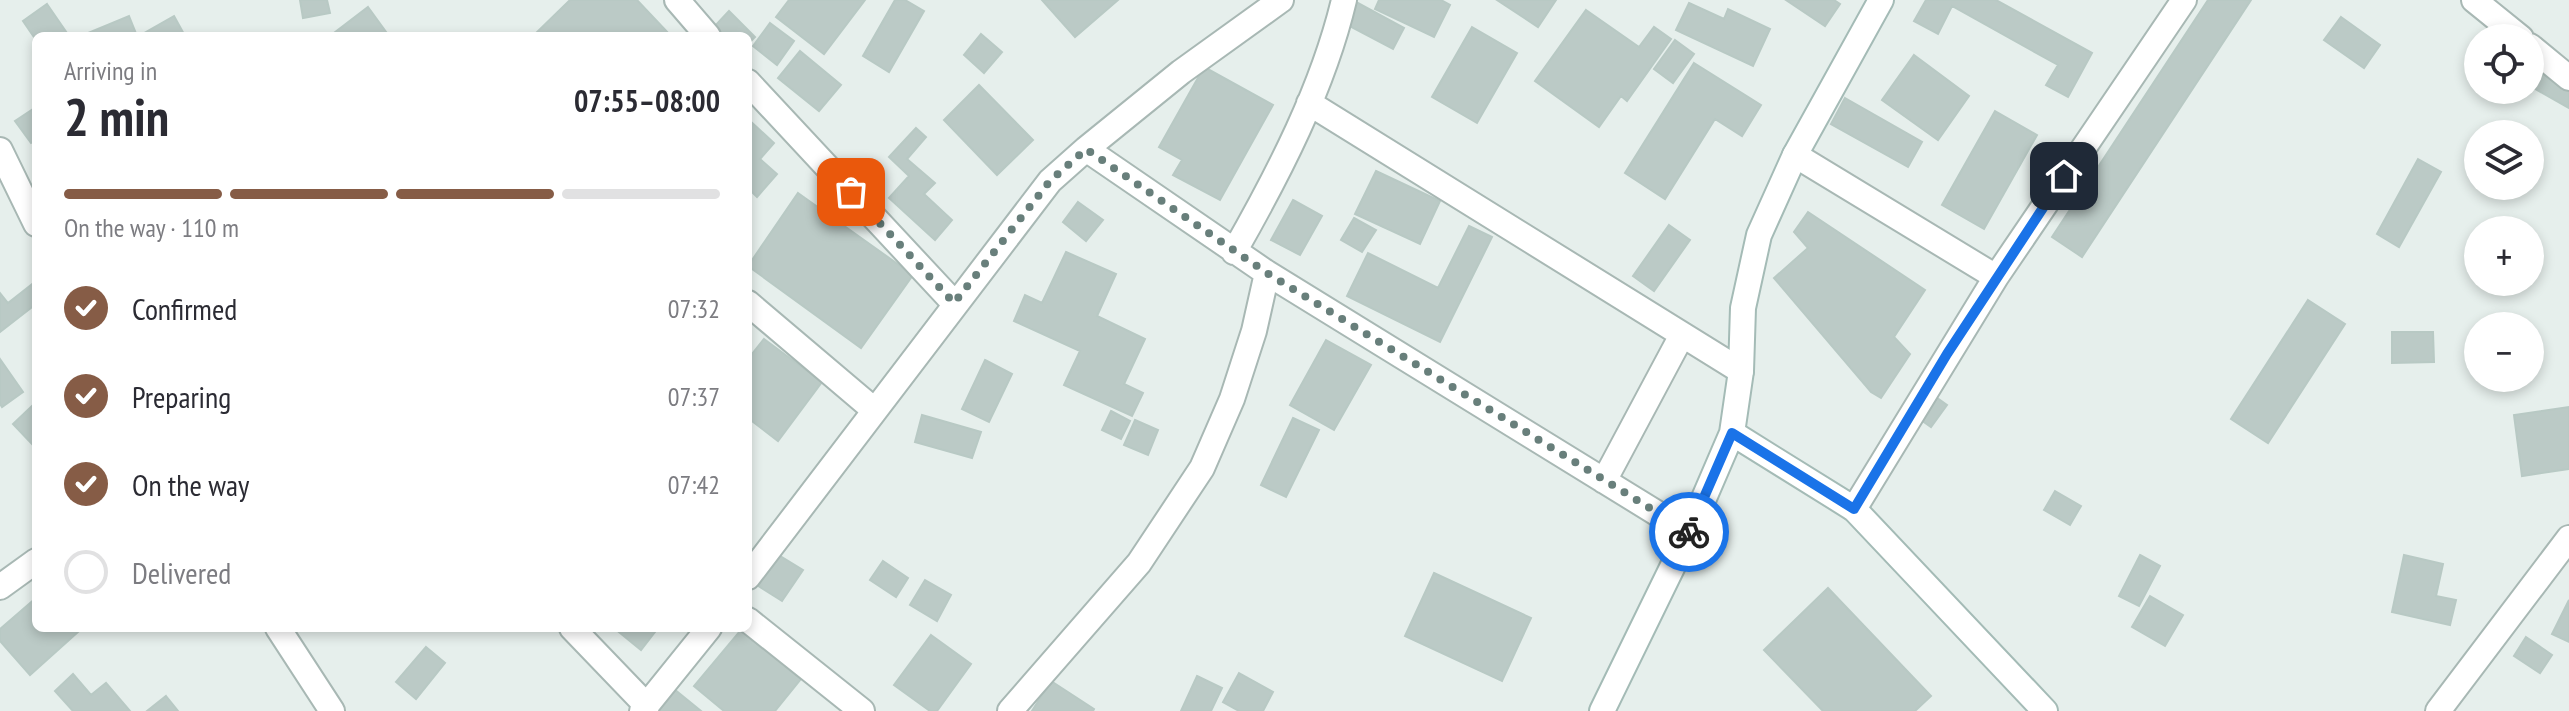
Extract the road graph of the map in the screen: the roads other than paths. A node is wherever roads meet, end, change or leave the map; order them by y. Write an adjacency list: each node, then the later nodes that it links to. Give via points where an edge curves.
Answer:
1 (677, 0): 8 (street)
2 (1281, 0): 13 (street)
3 (1344, 0): 12 (street)
4 (1881, 0): 15 (street)
5 (2184, 0): 19 (street)
6 (2474, 0): 7 (street)
7 (2504, 24)
8 (705, 32)
9 (2544, 57): 10 (street)
10 (2569, 78)
11 (752, 86): 20 (street)
12 (1309, 103): 17 (street); 22 (street)
13 (1086, 149): 17 (street); 20 (street, via 1050,181)
14 (0, 150): 16 (street)
15 (1795, 155): 19 (street); 23 (street, via 1759,235 1743,308)
16 (32, 216)
17 (1234, 252): 18 (street)
18 (1267, 273): 26 (street); 40 (street, via 1232,399 1202,468 1139,563)
19 (1996, 277): 27 (street)
20 (954, 303): 24 (street)
21 (752, 306): 24 (street)
22 (1682, 335): 23 (street); 26 (street)
23 (1741, 371): 25 (street)
24 (873, 409): 31 (street)
25 (1732, 433): 27 (street); 28 (street)
26 (1604, 481): 28 (street)
27 (1854, 509): 42 (street)
28 (1689, 533): 41 (street)
29 (2569, 538): 43 (street)
30 (32, 564): 32 (street)
31 (752, 572)
32 (0, 587)
33 (752, 623): 39 (street)
34 (281, 632): 38 (street)
35 (576, 632): 37 (street)
36 (706, 632): 37 (street)
37 (644, 708)
38 (332, 711)
39 (862, 711)
40 (1010, 711)
41 (1602, 711)
42 (2045, 711)
43 (2438, 711)

